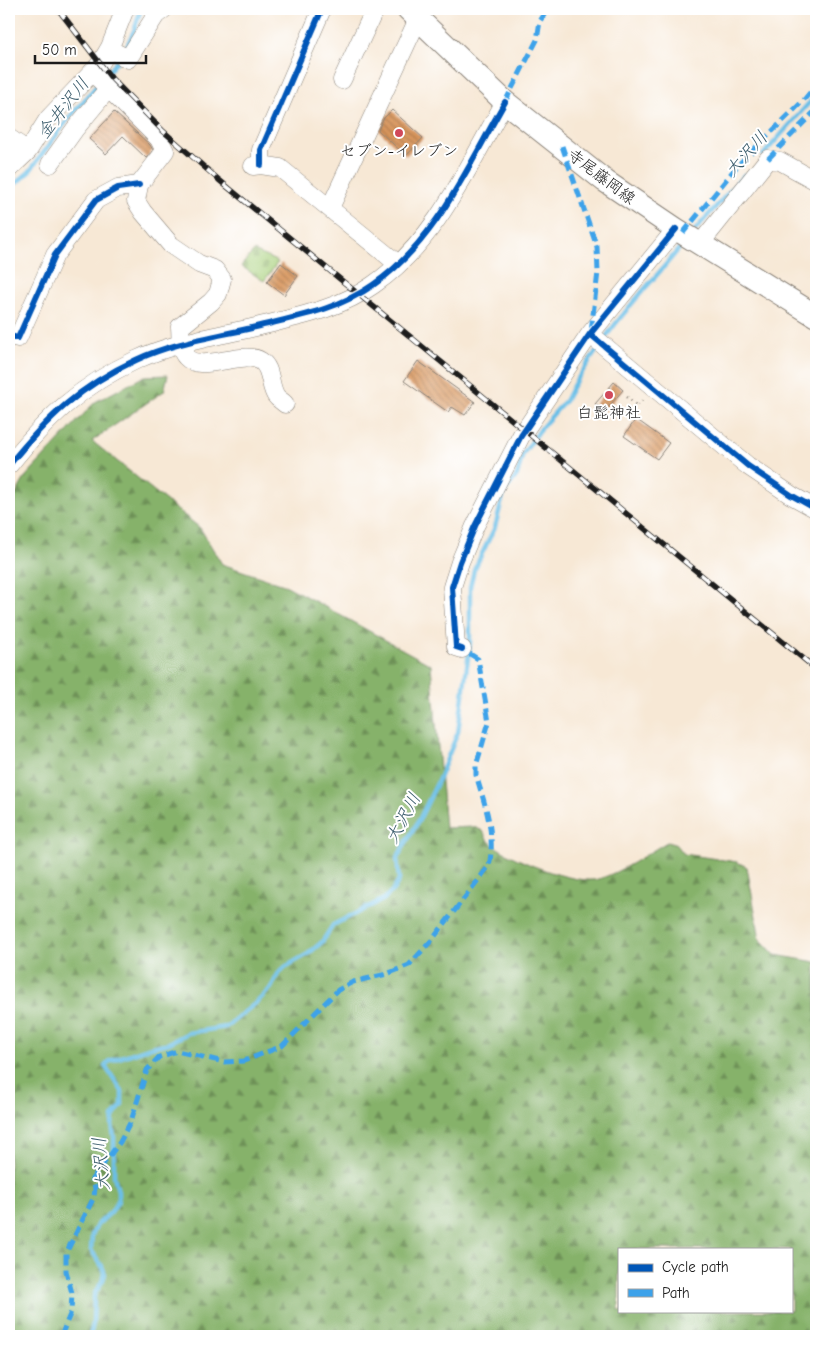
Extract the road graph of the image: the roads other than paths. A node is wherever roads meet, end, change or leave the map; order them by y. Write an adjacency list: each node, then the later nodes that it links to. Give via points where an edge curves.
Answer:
1 (124, 9): 6 (street)
2 (164, 9): 6 (street, via 156,15 128,59)
3 (322, 9): 16 (street, via 257,165 280,168)
4 (375, 9): 8 (street)
5 (413, 14): 9 (main road, 寺尾藤岡線); 16 (street)
6 (109, 49): 7 (street, via 100,64)
7 (100, 80): 11 (street, via 48,119); 12 (street, via 75,129); 15 (street, via 159,139 164,151)
8 (342, 80)
9 (505, 102): 17 (main road, 寺尾藤岡線, via 605,181); 19 (street, via 445,207)
10 (9, 138): 11 (street)
11 (28, 151): 13 (street)
12 (50, 164)
13 (9, 169)
14 (816, 181): 18 (street, via 780,161 768,159)
15 (139, 184): 22 (street, via 118,188 96,200 55,255 18,338); 23 (street, via 136,201 142,212 171,245 199,264 215,270 222,280 218,294 211,302 180,327)
16 (330, 208): 19 (street)
17 (676, 229): 18 (main road, 寺尾藤岡線); 21 (street)
18 (700, 244): 20 (main road, 寺尾藤岡線)
19 (398, 264): 23 (street, via 350,300 321,311)
20 (816, 316)
21 (590, 334): 26 (street, via 748,466); 27 (street, via 521,436 474,526 452,587 456,647)
22 (9, 336)
23 (181, 345): 24 (street, via 185,356 193,362 213,363 252,356 263,362 275,395); 25 (street, via 137,359 70,400 48,419)
24 (285, 404)
25 (9, 465)
26 (816, 509)
27 (462, 649)

